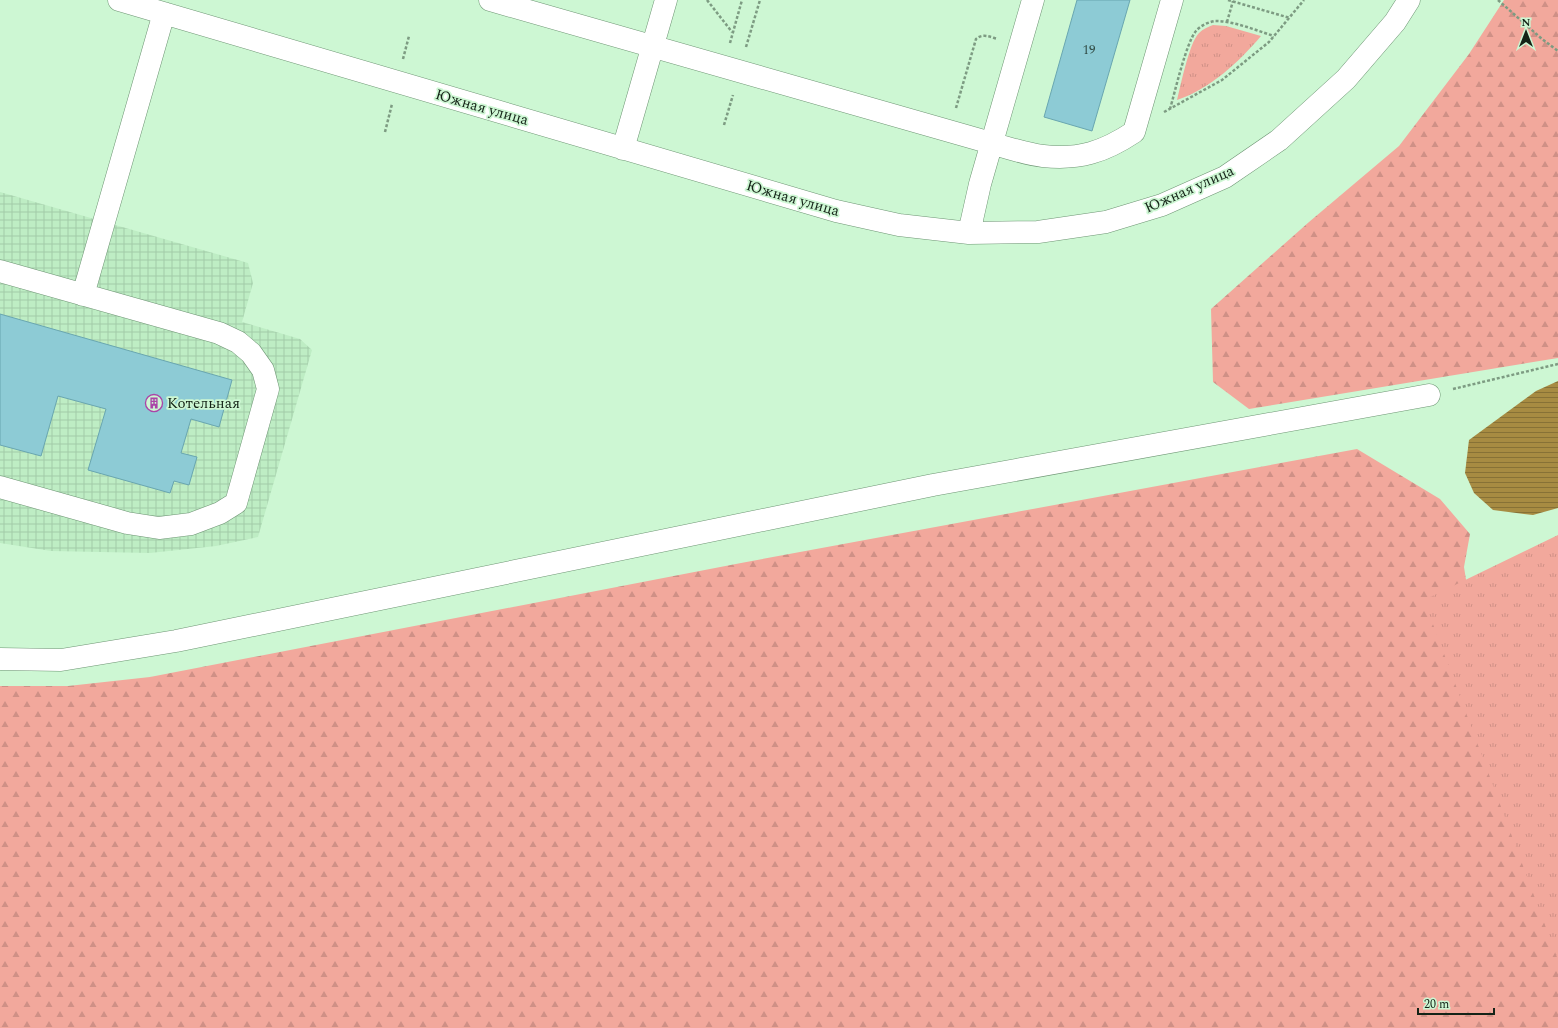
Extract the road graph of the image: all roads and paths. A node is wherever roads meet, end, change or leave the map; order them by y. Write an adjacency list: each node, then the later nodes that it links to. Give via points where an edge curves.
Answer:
1 (119, 0): 13 (street, Южная улица)
2 (490, 0): 19 (street)
3 (666, 0): 19 (street)
4 (707, 0): 16 (path)
5 (742, 0): 16 (path)
6 (1032, 0): 18 (street)
7 (1172, 0): 23 (street)
8 (1228, 0): 12 (path)
9 (1304, 0): 14 (path)
10 (1409, 0): 27 (street, Южная улица, via 1395,22 1346,79 1279,140 1225,177 1162,205 1106,222 1038,232)
11 (1498, 0): 20 (path)
12 (1232, 1): 14 (path); 15 (path)
13 (164, 13): 26 (street, Южная улица); 29 (street)
14 (1290, 18): 17 (path)
15 (1226, 22): 17 (path); 22 (path, via 1213,21 1202,25 1196,31)
16 (733, 32): 21 (path)
17 (1274, 36): 22 (path, via 1222,80)
18 (1020, 45): 24 (path, via 985,35 976,39); 25 (street)
19 (653, 46): 21 (street); 26 (street)
20 (1558, 51)
21 (723, 67): 24 (street)
22 (1170, 110): 23 (path)
23 (1137, 122): 25 (street, via 1134,132 1116,144 1097,152 1073,157 1042,156)
24 (949, 131): 25 (street)
25 (991, 144): 27 (street)
26 (623, 149): 27 (street, Южная улица, via 836,211 899,224)
27 (969, 233)
28 (0, 271): 29 (street)
29 (83, 295): 32 (street, via 219,334 238,342 251,353 263,370 268,390 236,503 220,513 191,524 159,528 127,523)
30 (1558, 364): 31 (path)
31 (1429, 395): 33 (street, via 933,485 176,641 61,660)
32 (0, 487)
33 (0, 659)

